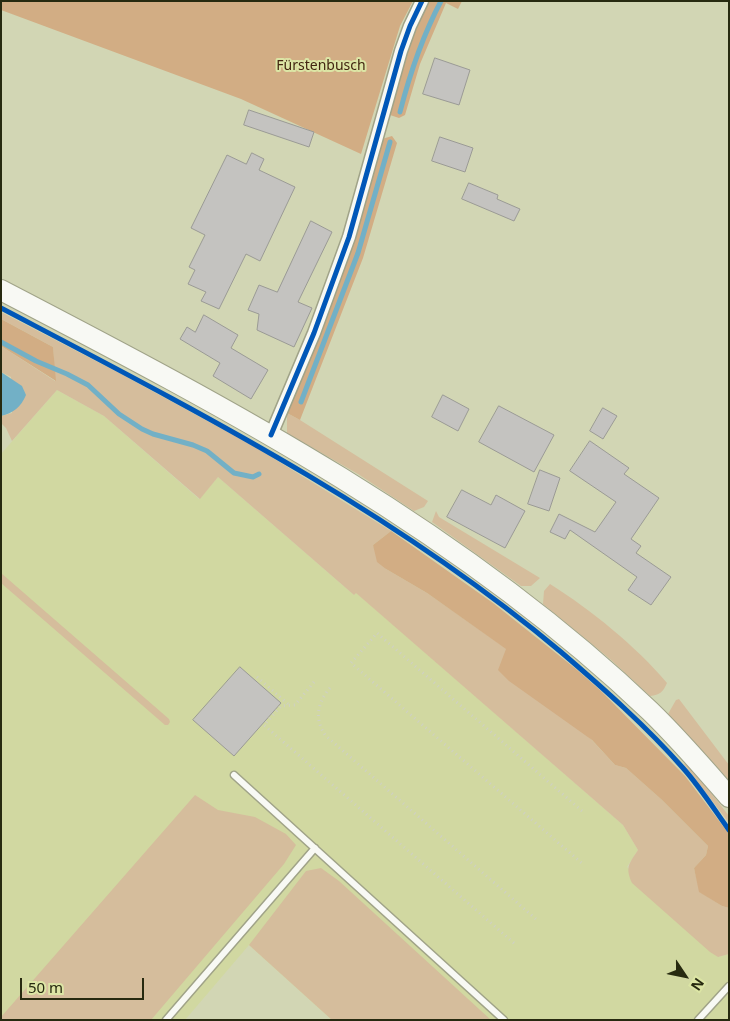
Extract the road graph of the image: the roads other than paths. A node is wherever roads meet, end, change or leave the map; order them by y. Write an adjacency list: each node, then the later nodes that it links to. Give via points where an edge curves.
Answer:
1 (422, 1): 3 (street, via 401,51 349,237 314,334)
2 (1, 290): 3 (main road, via 158,371)
3 (271, 435): 5 (main road, via 433,537 512,593 650,711)
4 (234, 775): 6 (lane)
5 (729, 797)
6 (315, 848): 8 (lane); 9 (lane)
7 (729, 986): 10 (lane)
8 (166, 1020)
9 (504, 1020)
10 (698, 1020)

